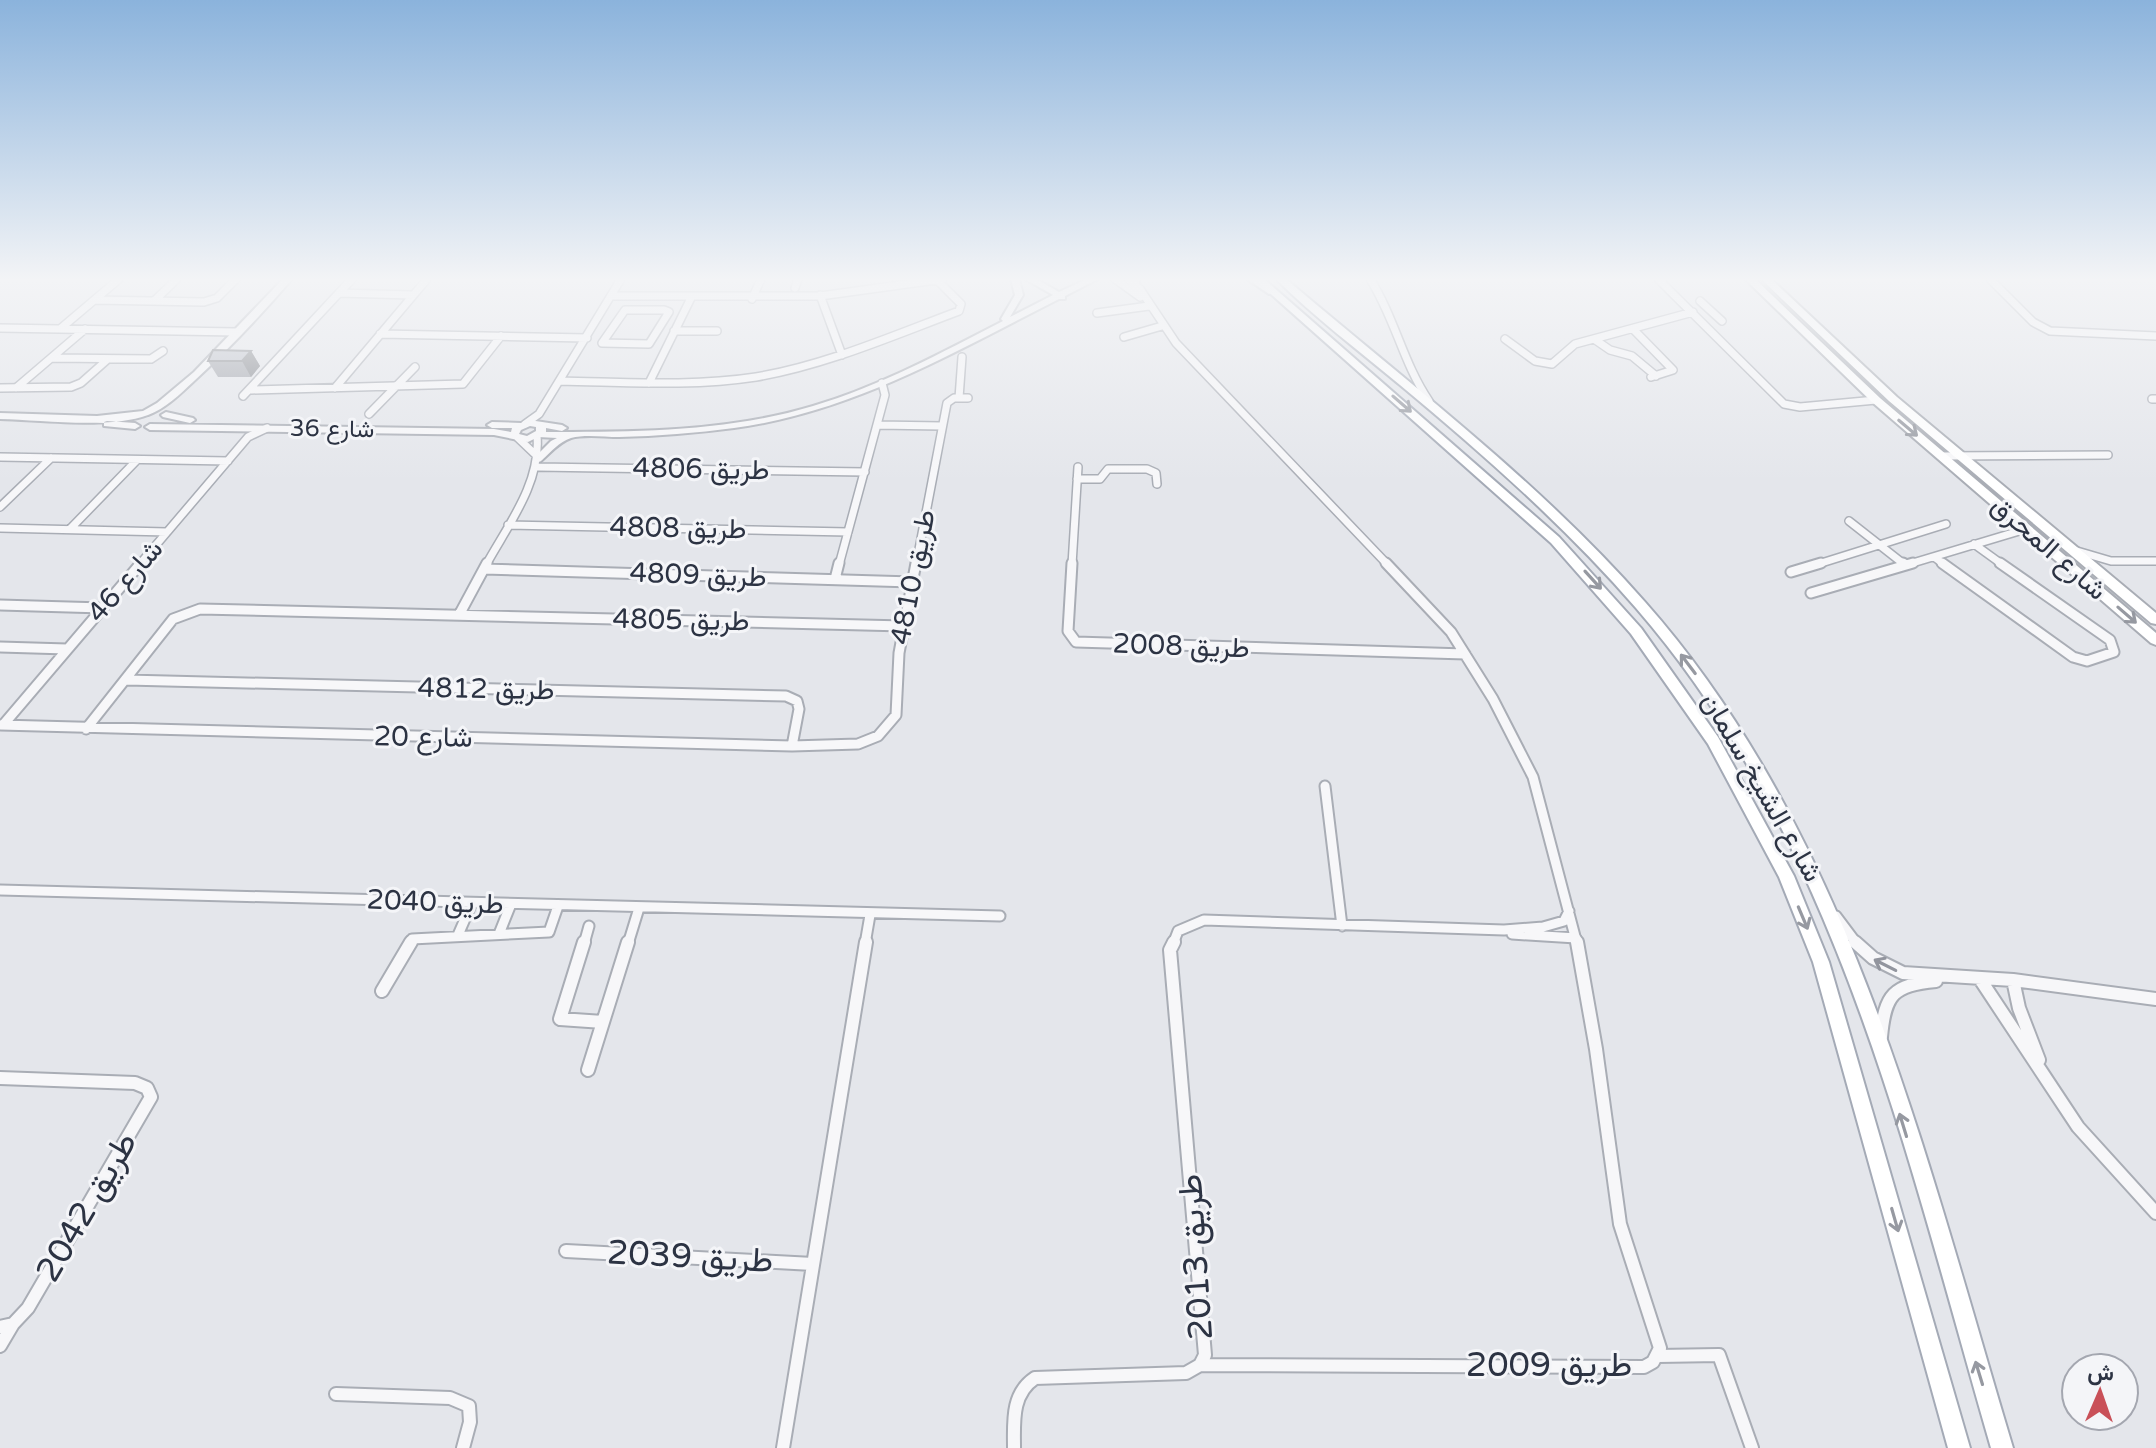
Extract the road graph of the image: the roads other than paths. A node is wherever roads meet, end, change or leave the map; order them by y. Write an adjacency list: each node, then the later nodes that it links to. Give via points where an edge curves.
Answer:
1 (65, 347): 26 (street)
2 (221, 347): 38 (street)
3 (290, 347): 37 (street)
4 (370, 347): 36 (street)
5 (493, 347): 33 (street, via 463,384)
6 (582, 347): 30 (street)
7 (667, 347): 31 (street)
8 (839, 347): 24 (street)
9 (864, 347): 24 (street)
10 (957, 347): 28 (street)
11 (965, 347): 28 (street)
12 (1181, 347): 100 (street, via 1451,632)
13 (1343, 347): 143 (main road, شارع الشيخ سلمان, one-way to 143, via 1555,540 1636,631 1713,741 1786,876 1821,962)
14 (1350, 347): 68 (main road, شارع الشيخ سلمان)
15 (1401, 347): 68 (street, via 1424,394)
16 (1515, 347): 17 (street, via 1548,365 1559,362)
17 (1573, 347)
18 (1605, 347): 19 (street, via 1630,355 1654,376 1673,370)
19 (1650, 347)
20 (1728, 347): 40 (street, via 1789,406)
21 (1820, 347): 40 (main road, شارع المحرق)
22 (1840, 347): 56 (main road, شارع المحرق)
23 (163, 351): 27 (street, via 152,359)
24 (842, 355): 31 (street, via 755,377)
25 (962, 357): 50 (street, طريق 4810, via 964,398 947,401)
26 (52, 358): 27 (street); 35 (street)
27 (108, 359): 35 (street, via 71,387)
28 (927, 362): 32 (street)
29 (415, 367): 33 (street)
30 (560, 381): 31 (street); 52 (street)
31 (649, 383)
32 (882, 383): 46 (street, via 812,409); 48 (street, via 885,395)
33 (396, 386): 36 (street); 43 (street)
34 (0, 388): 35 (street)
35 (16, 388)
36 (335, 388): 37 (street)
37 (251, 390): 39 (street)
38 (172, 396): 41 (street); 42 (street)
39 (243, 396)
40 (1876, 400): 58 (main road, شارع المحرق, one-way to 58)
41 (146, 414): 42 (street, شارع 36); 44 (street); 49 (street, via 135,420)
42 (165, 414): 47 (street, شارع 36, via 189,420); 51 (street)
43 (369, 414)
44 (0, 416)
45 (0, 424): 49 (street)
46 (737, 424): 52 (street, via 647,430); 54 (street, via 647,436)
47 (523, 425): 52 (street, شارع 36); 55 (street)
48 (877, 425): 50 (street); 65 (street)
49 (135, 426): 51 (street, شارع 36)
50 (942, 426): 89 (street, طريق 4810)
51 (150, 427): 53 (street, شارع 36)
52 (539, 427): 54 (street); 55 (street, شارع 36); 63 (street)
53 (246, 432): 55 (street, شارع 36, via 494,432); 62 (street, شارع 46)
54 (572, 435): 63 (street, via 554,443)
55 (516, 437): 63 (street)
56 (1957, 454): 57 (street, شارع المحرق); 58 (street, شارع المحرق); 78 (main road, شارع المحرق)
57 (2108, 455)
58 (1942, 456): 75 (main road, شارع المحرق)
59 (0, 457): 60 (street)
60 (51, 458): 61 (street); 69 (street)
61 (137, 460): 62 (street); 74 (street)
62 (228, 461): 76 (street, شارع 46)
63 (538, 463): 65 (street, طريق 4806); 72 (street)
64 (1078, 467): 66 (street, طريق 2008)
65 (865, 472): 77 (street)
66 (1077, 479): 67 (street, via 1103,478 1108,469 1147,469 1156,473); 100 (street, طريق 2008, via 1068,631 1076,642)
67 (1157, 484)
68 (1532, 496): 108 (main road, شارع الشيخ سلمان, one-way to 68, via 1777,801 1699,679 1617,578)
69 (0, 507)
70 (1849, 521): 80 (street)
71 (1946, 524): 80 (street)
72 (508, 525): 77 (street, طريق 4808); 86 (street)
73 (0, 528): 74 (street)
74 (70, 529): 76 (street)
75 (2026, 529): 78 (main road); 79 (street); 97 (main road, شارع المحرق, one-way to 97)
76 (167, 532): 93 (street, شارع 46)
77 (848, 532): 88 (street)
78 (2058, 538): 81 (main road, شارع المحرق)
79 (1974, 544): 82 (street); 82 (street, via 2110,640 2114,652 2087,661 2073,657)
80 (1880, 545): 85 (street); 87 (street)
81 (2071, 549): 83 (street); 90 (main road, شارع المحرق)
82 (1934, 557): 85 (street)
83 (2123, 561): 84 (street); 90 (street, via 2110,570)
84 (2156, 561)
85 (1906, 565): 91 (street)
86 (484, 569): 88 (street, طريق 4809); 94 (street)
87 (1791, 572)
88 (835, 579): 89 (street, طريق 4809)
89 (912, 582): 96 (street, طريق 4810)
90 (2116, 587): 95 (main road, شارع المحرق)
91 (1811, 593)
92 (0, 605): 93 (street)
93 (103, 608): 99 (street, شارع 46)
94 (459, 615): 96 (street, طريق 4805); 101 (street, طريق 4805, via 183,612)
95 (2156, 620)
96 (904, 626): 105 (street, طريق 4810, via 896,715 878,736)
97 (2156, 640)
98 (0, 647): 99 (street)
99 (67, 649): 102 (street, شارع 46)
100 (1465, 654): 113 (street, via 1533,777)
101 (127, 680): 103 (street); 104 (street, طريق 4812, via 786,696 797,701 799,709)
102 (2, 725): 103 (street, شارع 20)
103 (86, 729): 104 (street, شارع 20)
104 (792, 746): 105 (street, شارع 20)
105 (847, 747)
106 (1325, 786): 117 (street)
107 (0, 890): 109 (street, طريق 2040)
108 (1824, 898): 122 (street, one-way to 108, via 1886,967 1848,935); 127 (main road, شارع الشيخ سلمان)
109 (472, 903): 110 (street, طريق 2040); 120 (street)
110 (511, 904): 111 (street, طريق 2040); 119 (street)
111 (558, 906): 112 (street, طريق 2040); 119 (street, via 549,932)
112 (639, 908): 114 (street, طريق 2040); 126 (street)
113 (1569, 911): 118 (street, via 1553,928); 121 (street, طريق 2009)
114 (870, 915): 115 (street, طريق 2040); 133 (street)
115 (1000, 916)
116 (589, 926): 126 (street, via 560,1019)
117 (1342, 926): 118 (street); 137 (street, طريق 2013, via 1204,920 1178,931 1170,950 1206,1345)
118 (1485, 930): 121 (street)
119 (499, 934): 120 (street)
120 (458, 935): 124 (street, via 412,939)
121 (1576, 938): 136 (street, طريق 2009, via 1620,1224 1660,1339)
122 (1982, 981): 123 (street); 127 (street, via 1910,983 1895,989 1886,999); 129 (street)
123 (2014, 983): 125 (street); 129 (street)
124 (382, 991)
125 (2156, 1002)
126 (603, 1022): 128 (street)
127 (1880, 1048): 144 (main road, شارع الشيخ سلمان, one-way to 127)
128 (588, 1070)
129 (2044, 1075): 131 (street, via 2096,1150)
130 (0, 1078): 134 (street, طريق 2042, via 135,1083 147,1088 151,1097 28,1308)
131 (2156, 1213)
132 (566, 1251): 133 (street, طريق 2039)
133 (813, 1264): 140 (street)
134 (7, 1325): 135 (street)
135 (0, 1346)
136 (1658, 1356): 137 (street, طريق 2009, via 1644,1367); 142 (street, via 1719,1355)
137 (1200, 1365): 141 (street, طريق 2013, via 1186,1373 1038,1376 1017,1396)
138 (336, 1394): 139 (street, via 450,1398 469,1406)
139 (463, 1448)
140 (783, 1448)
141 (1014, 1448)
142 (1752, 1448)
143 (1959, 1448)
144 (2002, 1448)

